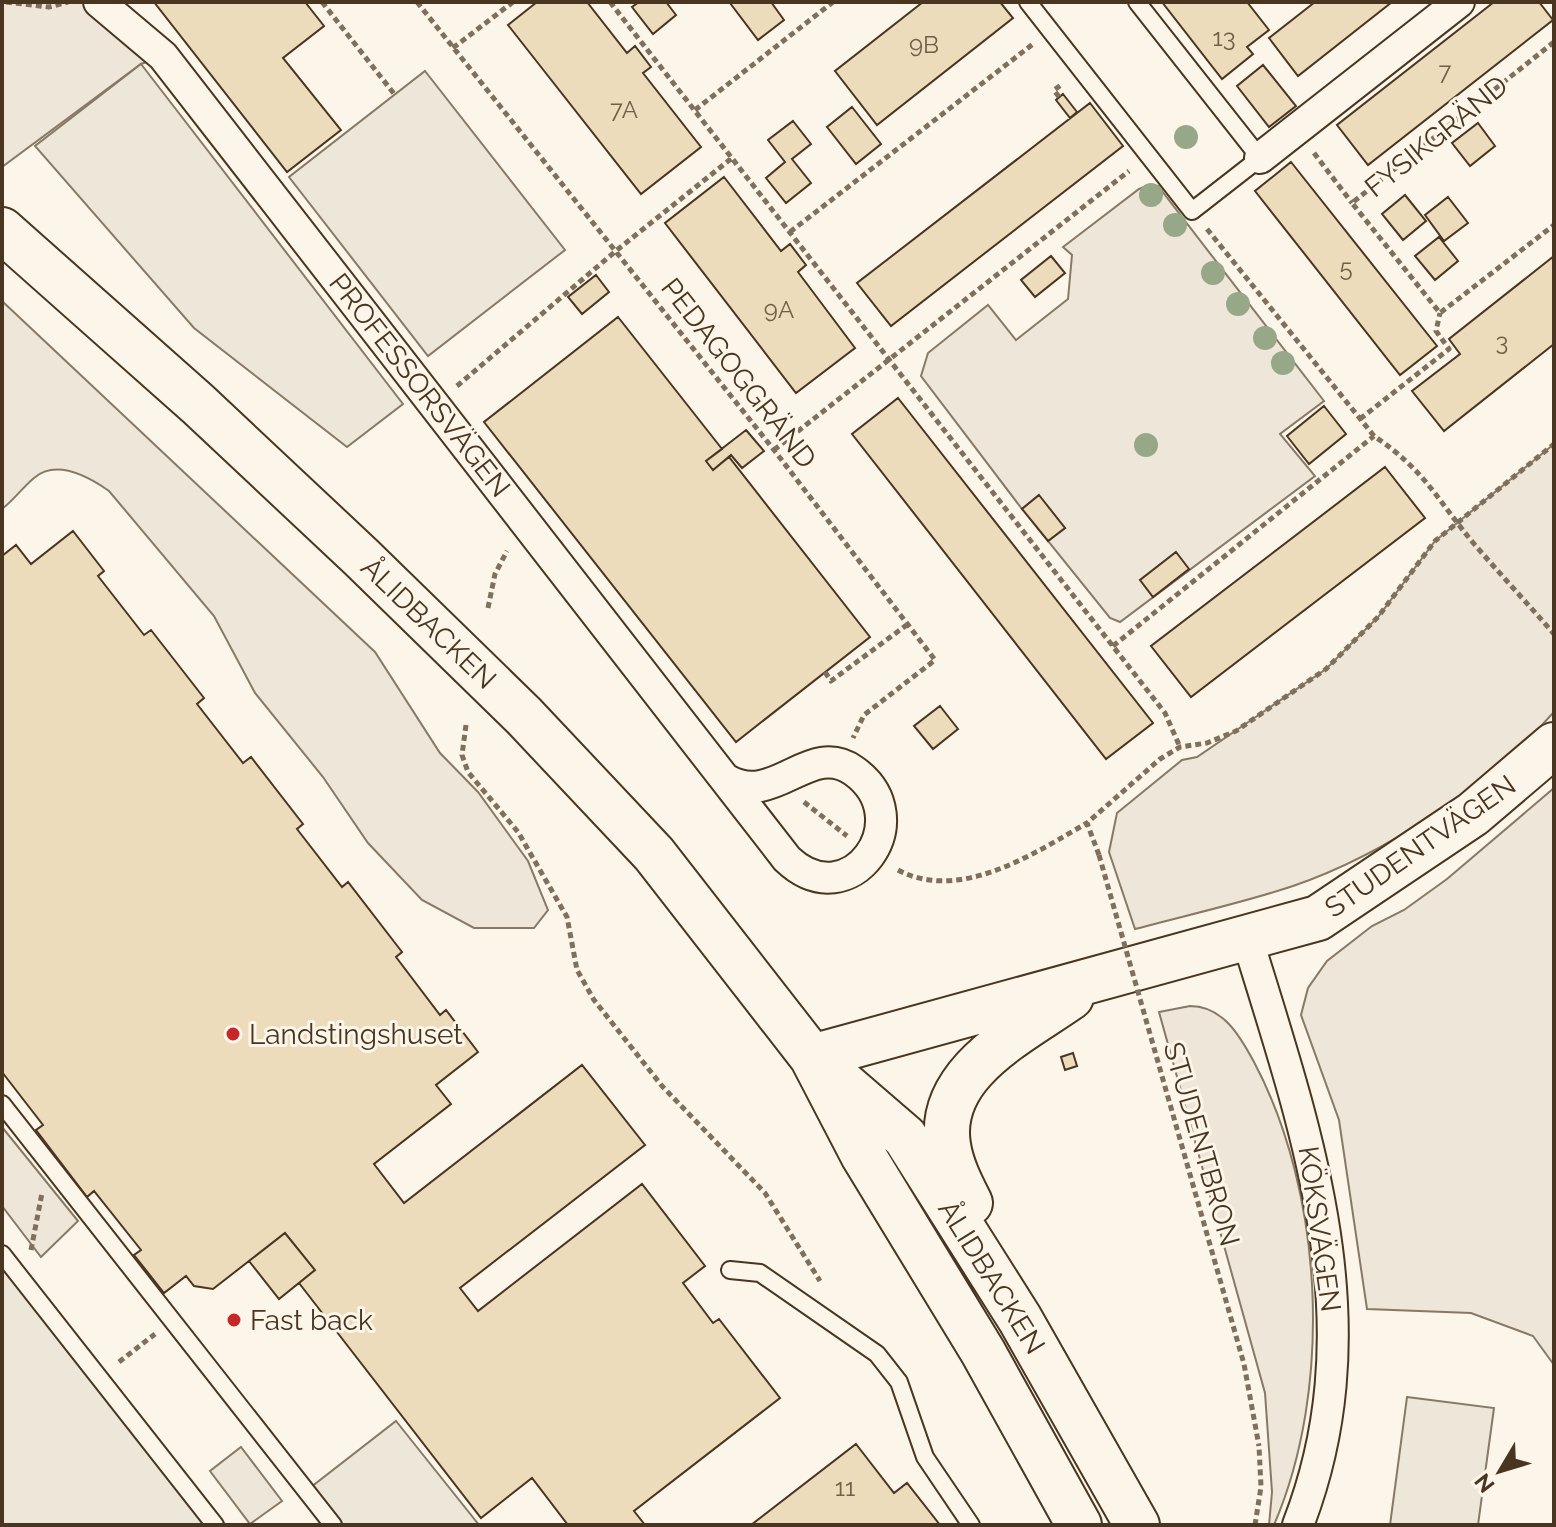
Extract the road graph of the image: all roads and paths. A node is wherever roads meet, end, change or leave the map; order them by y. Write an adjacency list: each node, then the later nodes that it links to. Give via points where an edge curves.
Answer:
1 (6, 2): 2 (path, via 49,7)
2 (70, 2)
3 (99, 2): 29 (street, PROFESSORSVÄGEN, via 163,56)
4 (322, 2): 15 (path)
5 (417, 2): 14 (path, PEDAGOGGRÄND)
6 (513, 2): 14 (path)
7 (610, 2): 16 (path)
8 (833, 2): 16 (path)
9 (1028, 2): 12 (lane)
10 (1137, 2): 20 (lane)
11 (1459, 2): 17 (street)
12 (1050, 31): 18 (lane); 25 (path)
13 (1554, 42): 21 (path, FYSIKGRÄND)
14 (453, 48): 26 (path, PEDAGOGGRÄND)
15 (395, 95)
16 (695, 110): 19 (path)
17 (1296, 130): 20 (street); 21 (path)
18 (1149, 156): 22 (lane); 28 (path)
19 (732, 158): 25 (path); 26 (path)
20 (1260, 158): 22 (lane)
21 (1352, 203): 27 (path, FYSIKGRÄND)
22 (1192, 211): 30 (path)
23 (1554, 225): 27 (path)
24 (2, 230): 51 (main road, ÅLIDBACKEN, via 198,404 524,716 654,854)
25 (790, 232): 28 (path)
26 (617, 250): 29 (path); 33 (path, PEDAGOGGRÄND)
27 (1440, 313): 30 (path, via 1436,331 1449,349)
28 (889, 359): 33 (path); 39 (path)
29 (437, 407): 34 (street, PROFESSORSVÄGEN)
30 (1360, 419): 31 (path)
31 (1374, 436): 35 (path, via 1406,457); 39 (path)
32 (1554, 444): 35 (path)
33 (774, 450): 37 (path, PEDAGOGGRÄND)
34 (524, 518): 36 (path, via 495,574); 45 (street, PROFESSORSVÄGEN)
35 (1457, 522): 38 (path); 43 (path, via 1418,560 1364,633 1326,669 1236,731)
36 (488, 608)
37 (908, 624): 40 (path, via 831,681); 44 (path, PEDAGOGGRÄND, via 935,660 864,715)
38 (1554, 634)
39 (1113, 646): 43 (path, via 1165,713)
40 (825, 672)
41 (466, 725): 57 (path, via 462,755 468,772 518,832 567,917 577,970 594,1000 662,1086 765,1193)
42 (1554, 745): 49 (main road, STUDENTVÄGEN, via 1473,814 1318,918)
43 (1180, 747): 47 (path)
44 (841, 764): 46 (street, via 815,764); 48 (street, via 863,778 881,812 881,833)
45 (727, 780): 46 (street, via 755,789); 48 (street, PROFESSORSVÄGEN, via 787,859 804,872 838,877)
46 (778, 781): 48 (path)
47 (1087, 823): 48 (path, via 1032,858 968,877 904,873); 66 (path, STUDENTBRON, bridge, via 1244,1364 1259,1446 1261,1487)
48 (870, 855)
49 (1247, 938): 50 (main road, STUDENTVÄGEN); 67 (street, KÖKSVÄGEN, via 1302,1111 1324,1218 1334,1309 1330,1406)
50 (1092, 982): 51 (main road, STUDENTVÄGEN); 58 (main road, STUDENTVÄGEN, via 979,1064 963,1081 948,1120 954,1167)
51 (812, 1057): 58 (main road, ÅLIDBACKEN, via 905,1137); 64 (main road, ÅLIDBACKEN, via 863,1155 983,1352)
52 (2, 1104): 53 (lane)
53 (48, 1163): 56 (path); 59 (lane)
54 (2, 1254): 56 (lane)
55 (730, 1270): 63 (lane, via 760,1273 877,1354 899,1382 925,1457)
56 (25, 1282): 60 (lane)
57 (823, 1285)
58 (1020, 1319): 65 (main road, ÅLIDBACKEN)
59 (172, 1320): 60 (path); 62 (lane)
60 (99, 1378): 61 (lane)
61 (215, 1525)
62 (333, 1525)
63 (971, 1525)
64 (1079, 1525)
65 (1137, 1525)
66 (1255, 1525)
67 (1298, 1525)

